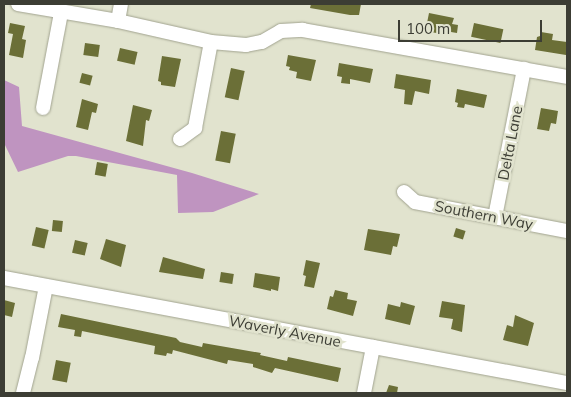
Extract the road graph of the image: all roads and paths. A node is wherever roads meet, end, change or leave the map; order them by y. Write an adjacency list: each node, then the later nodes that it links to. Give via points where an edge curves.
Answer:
1 (18, 4): 3 (street)
2 (121, 4): 4 (street)
3 (61, 13): 4 (street); 8 (street)
4 (118, 21): 5 (street)
5 (211, 42): 6 (street, via 246,45 262,42 281,31 303,30); 9 (street, via 195,128)
6 (524, 69): 7 (street); 11 (street, Delta Lane)
7 (567, 77)
8 (43, 108)
9 (180, 139)
10 (404, 192): 11 (street, Southern Way, via 415,202)
11 (496, 217): 12 (street, Southern Way)
12 (567, 232)
13 (4, 278): 14 (street, Waverly Avenue)
14 (46, 286): 15 (street, Waverly Avenue); 17 (street)
15 (373, 347): 16 (street, Waverly Avenue); 18 (street)
16 (567, 383)
17 (22, 393)
18 (364, 393)

